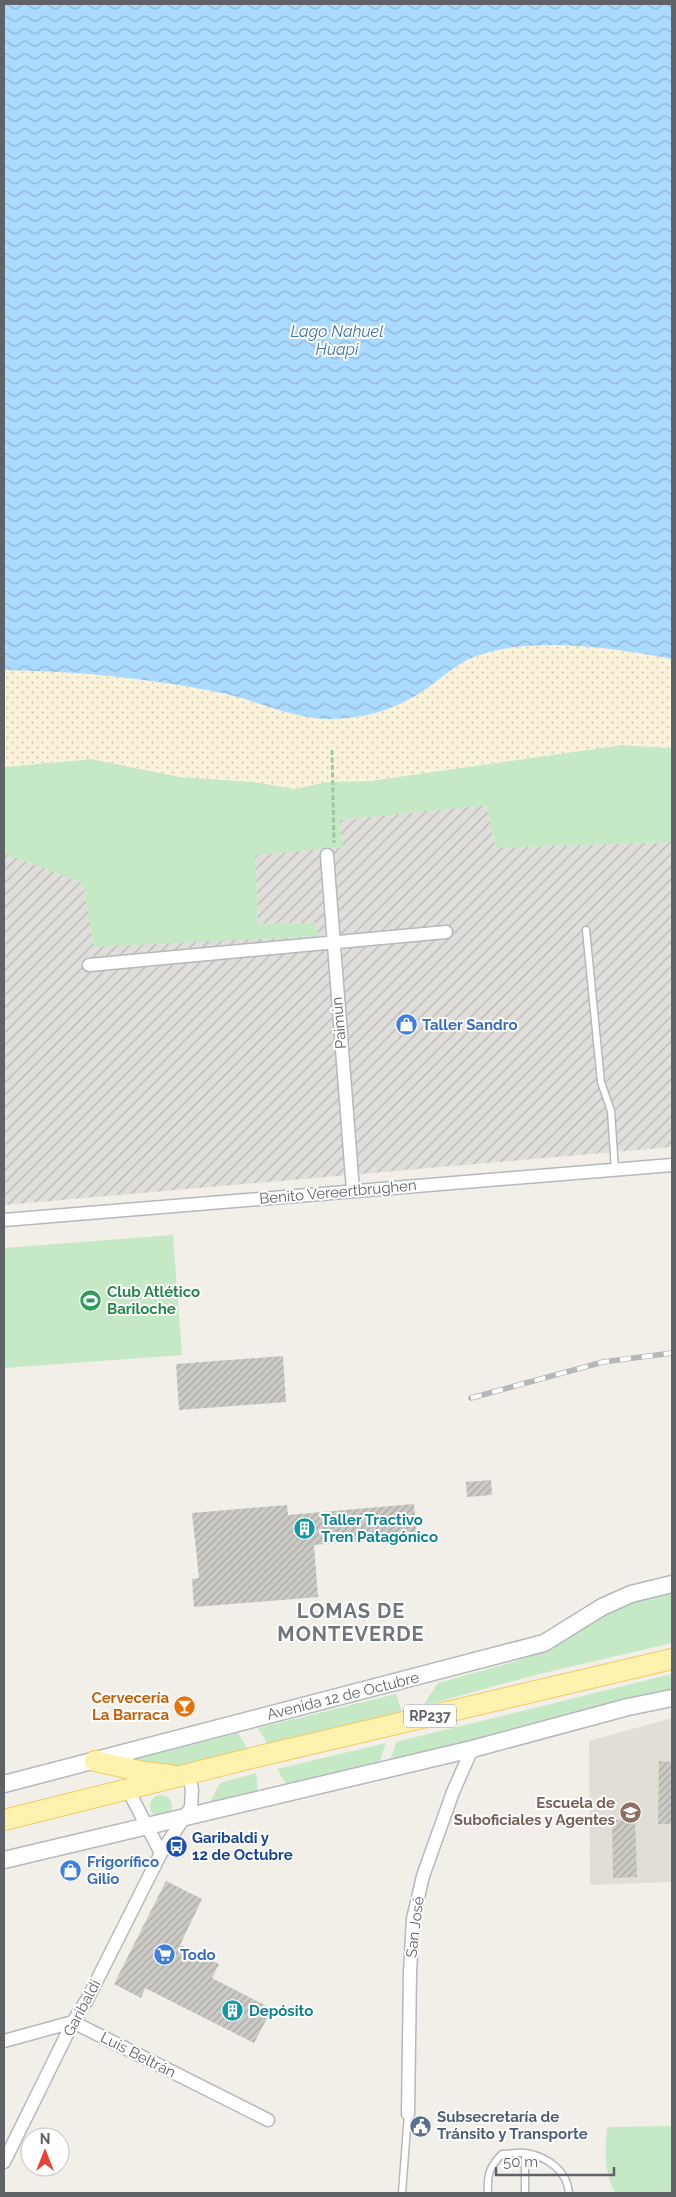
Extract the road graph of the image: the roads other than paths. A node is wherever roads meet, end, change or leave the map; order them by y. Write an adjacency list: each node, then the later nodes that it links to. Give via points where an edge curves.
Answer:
1 (327, 862): 4 (street, Paimún)
2 (586, 930): 7 (lane, via 601,1082 611,1112)
3 (446, 932): 4 (street)
4 (332, 943): 5 (street); 8 (street, Paimún)
5 (89, 965)
6 (672, 1165): 7 (street, Benito Vereertbrughen)
7 (615, 1170): 8 (street, Benito Vereertbrughen)
8 (353, 1191): 9 (street, Benito Vereertbrughen)
9 (4, 1220)
10 (672, 1584): 14 (street, Avenida 12 de Octubre, via 630,1594 602,1607 544,1643)
11 (672, 1659): 15 (main road, RP237)
12 (672, 1698): 13 (street)
13 (472, 1749): 18 (street); 25 (street, San José, via 423,1876 413,1919)
14 (95, 1761): 15 (main road, via 144,1772); 16 (street, Avenida 12 de Octubre)
15 (186, 1776): 17 (main road, RP237); 18 (street, Garibaldi, via 192,1790)
16 (4, 1784)
17 (128, 1790): 19 (main road, RP237); 20 (street)
18 (186, 1816): 20 (street); 21 (street, Garibaldi)
19 (4, 1820)
20 (148, 1825): 21 (street); 22 (street)
21 (161, 1853): 23 (street, Garibaldi)
22 (4, 1860)
23 (73, 2022): 24 (street); 26 (street, Luis Beltrán); 28 (street, Garibaldi)
24 (4, 2041)
25 (408, 2114): 29 (lane)
26 (268, 2120)
27 (525, 2153): 30 (lane, via 502,2154 491,2165); 31 (lane); 32 (lane, via 552,2162 561,2171)
28 (4, 2162)
29 (402, 2193)
30 (488, 2193)
31 (525, 2193)
32 (568, 2193)

